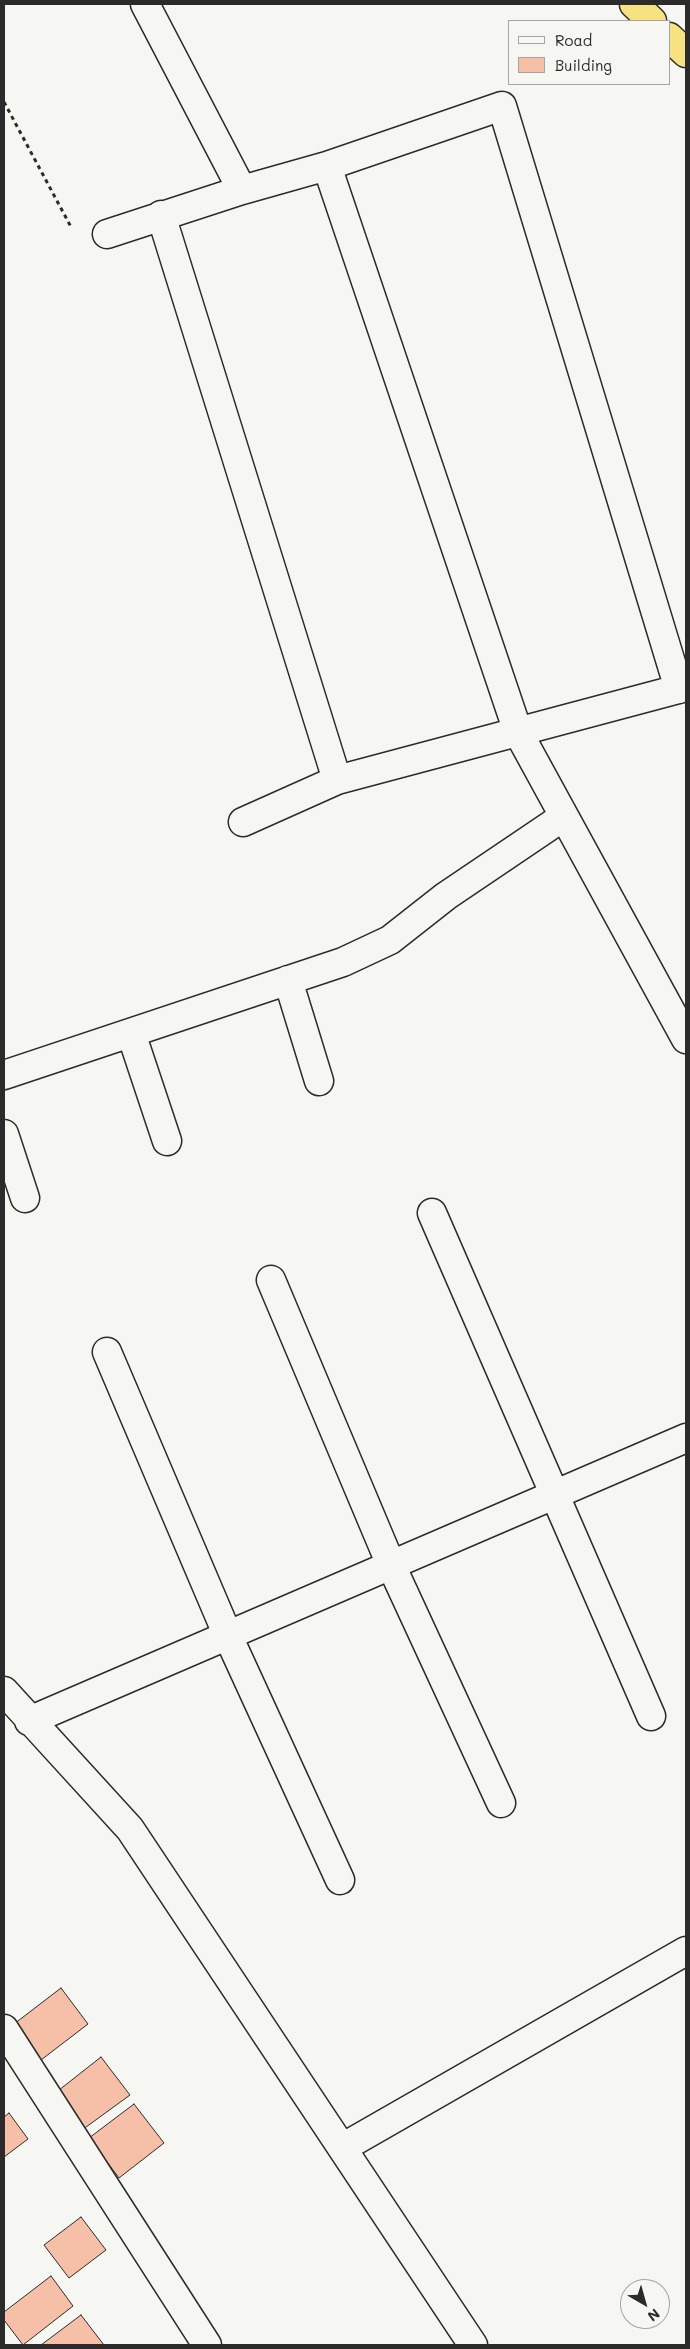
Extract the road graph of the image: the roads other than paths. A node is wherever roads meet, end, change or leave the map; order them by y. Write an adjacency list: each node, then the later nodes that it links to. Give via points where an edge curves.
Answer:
1 (144, 4): 7 (street)
2 (634, 4): 3 (highway)
3 (651, 20)
4 (670, 38): 5 (highway)
5 (686, 53)
6 (327, 166): 7 (street); 10 (street, via 502,106); 11 (street)
7 (242, 190): 8 (street)
8 (161, 215): 9 (street); 12 (street)
9 (108, 234)
10 (682, 688): 11 (street)
11 (518, 732): 12 (street); 13 (street)
12 (337, 780): 14 (street)
13 (564, 817): 15 (street, via 446,896 390,940 343,962); 17 (street)
14 (243, 822)
15 (288, 980): 16 (street); 19 (street)
16 (130, 1033): 18 (street); 21 (street)
17 (686, 1039)
18 (4, 1075)
19 (319, 1082)
20 (4, 1134): 22 (street)
21 (167, 1141)
22 (26, 1198)
23 (432, 1213): 27 (street)
24 (271, 1280): 28 (street)
25 (107, 1352): 29 (street)
26 (686, 1438): 27 (street)
27 (555, 1494): 28 (street); 31 (street)
28 (391, 1566): 29 (street); 33 (street)
29 (228, 1636): 32 (street); 34 (street)
30 (4, 1691): 32 (street)
31 (651, 1716)
32 (30, 1722): 37 (street, via 130,1829)
33 (501, 1803)
34 (340, 1880)
35 (686, 1951): 37 (street)
36 (4, 2029): 38 (street)
37 (342, 2148): 39 (street)
38 (206, 2345)
39 (473, 2345)

